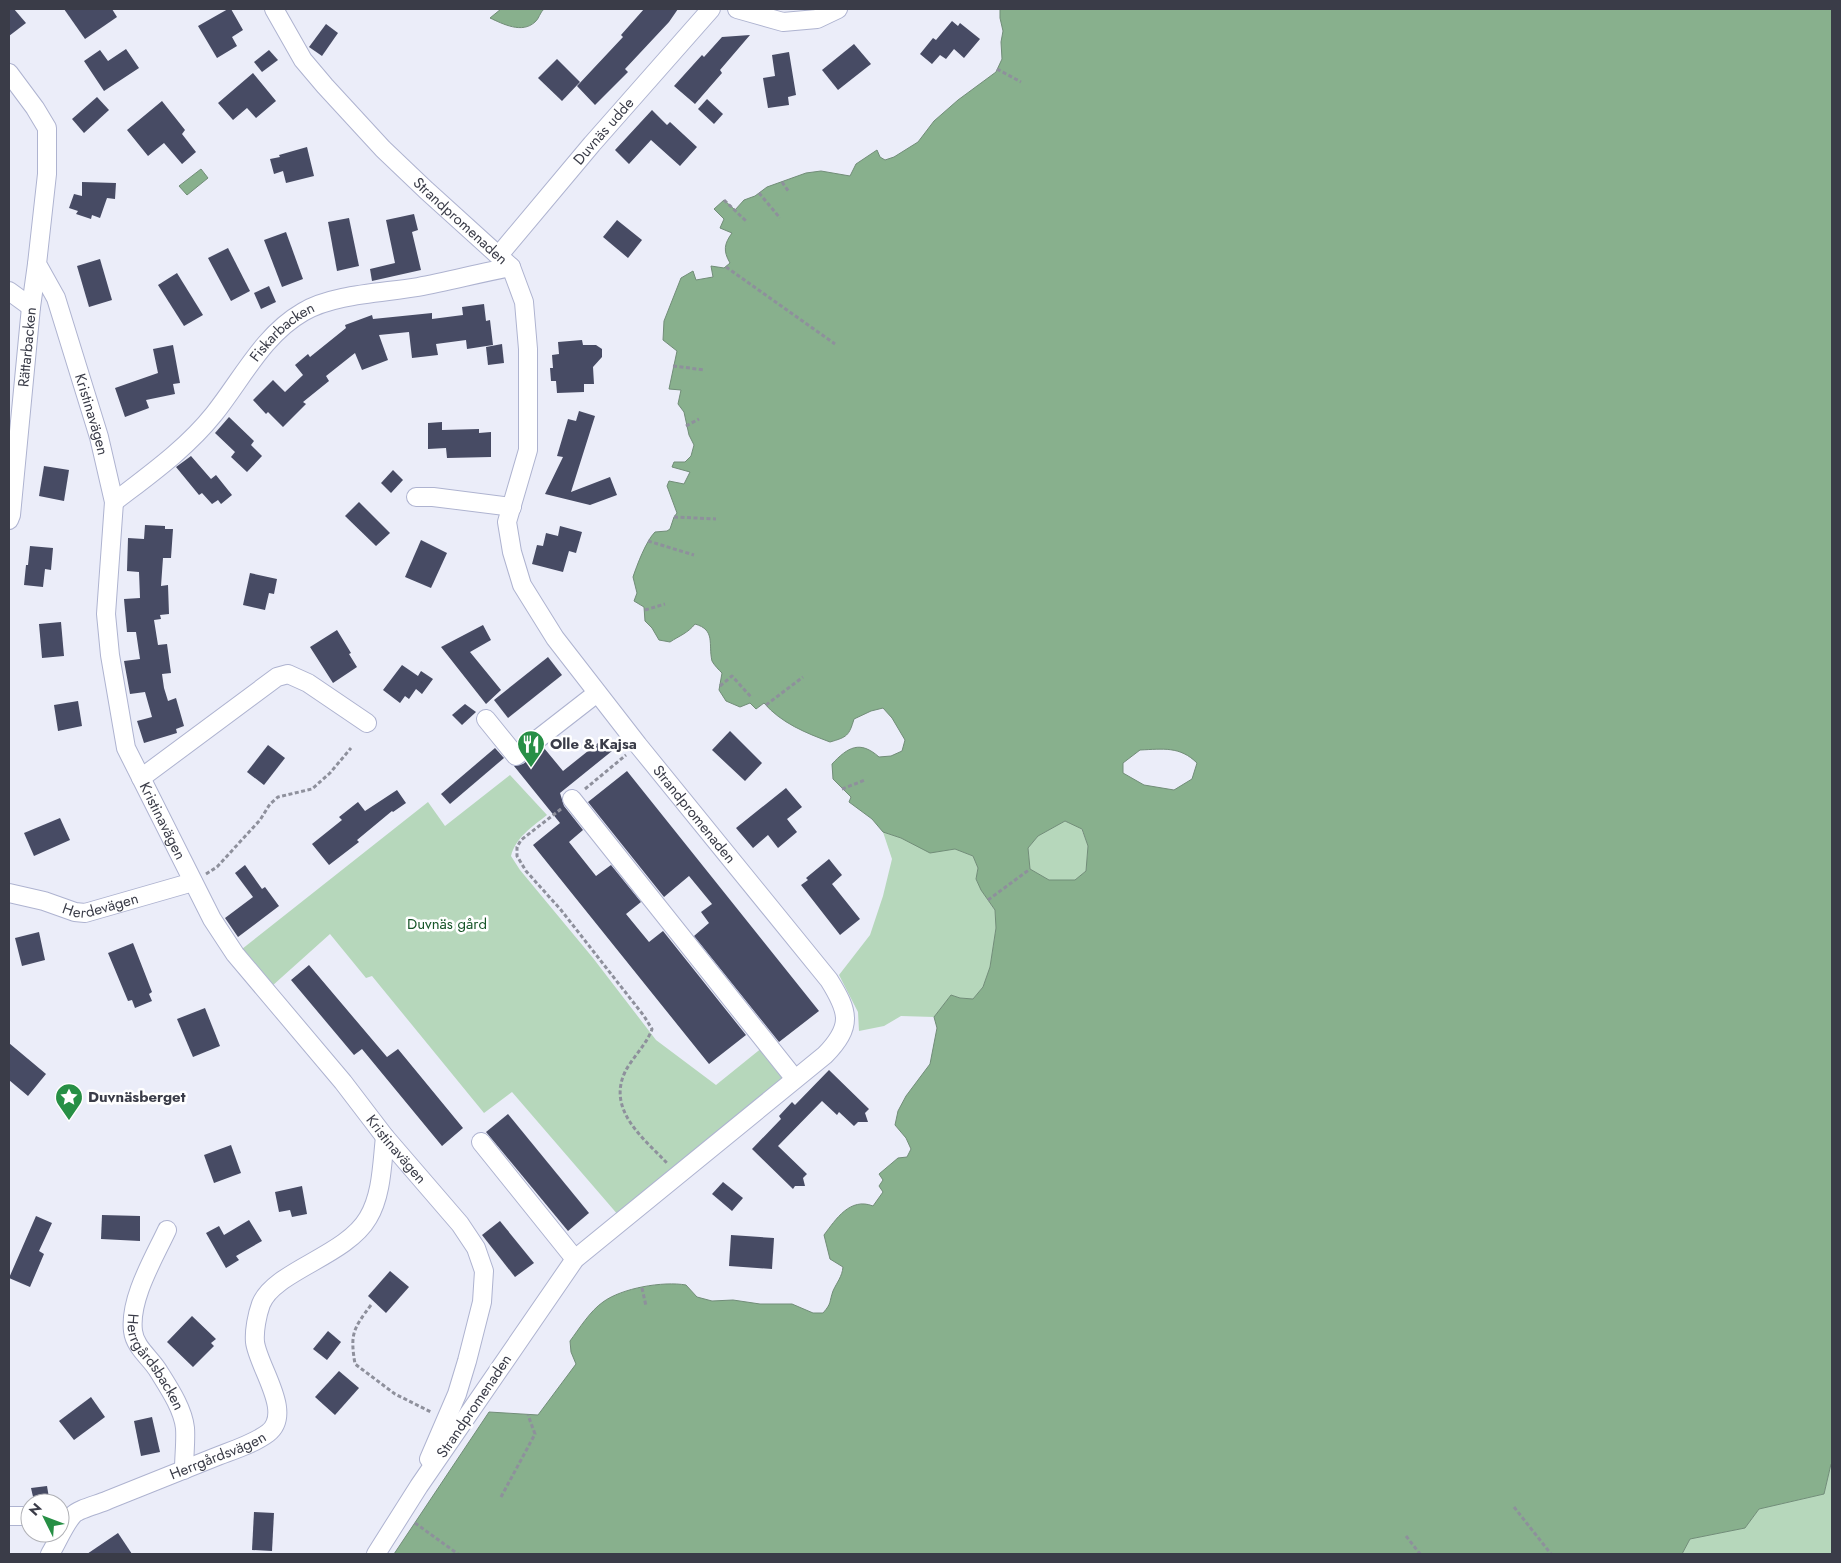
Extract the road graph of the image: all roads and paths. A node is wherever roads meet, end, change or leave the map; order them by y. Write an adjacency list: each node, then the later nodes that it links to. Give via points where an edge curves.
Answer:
1 (274, 9): 14 (street, Strandpromenaden, via 303,60 325,86 383,149)
2 (711, 9): 14 (street, Duvnäs udde, via 592,144)
3 (737, 9): 4 (street, via 783,22 817,20)
4 (838, 9)
5 (998, 69): 7 (path)
6 (9, 73): 15 (street, via 47,128 47,174)
7 (1021, 82)
8 (782, 182): 10 (path)
9 (759, 192): 12 (path)
10 (789, 192)
11 (724, 200): 13 (path)
12 (780, 218)
13 (746, 222)
14 (505, 261): 25 (street, Fiskarbacken, via 419,287 334,300 303,312 261,349 196,435 172,458); 26 (street, Strandpromenaden, via 524,302 528,349 528,450)
15 (37, 264): 18 (street, Rättarbacken); 25 (street, Kristinavägen, via 56,298)
16 (726, 267): 19 (path)
17 (9, 291): 18 (street)
18 (31, 307): 29 (street, Rättarbacken)
19 (835, 344)
20 (673, 366): 21 (path)
21 (705, 370)
22 (699, 418): 23 (path)
23 (686, 426)
24 (416, 497): 26 (street)
25 (114, 502): 43 (street, Kristinavägen, via 106,614 110,655 126,748)
26 (512, 507): 36 (street, Strandpromenaden, via 507,522 522,585 555,638)
27 (674, 517): 28 (path)
28 (716, 519)
29 (9, 520)
30 (648, 541): 31 (path)
31 (694, 554)
32 (665, 604): 33 (path)
33 (645, 610)
34 (803, 677): 38 (path)
35 (720, 686): 37 (path, via 732,676)
36 (597, 693): 39 (street, via 516,756); 41 (street, Strandpromenaden)
37 (750, 697)
38 (766, 705)
39 (486, 719)
40 (367, 723): 43 (street, via 308,683 288,674 277,677)
41 (638, 745): 46 (path); 51 (street, Strandpromenaden, via 841,999 845,1023 841,1035 825,1055)
42 (351, 748): 48 (path, via 312,789 278,796 217,867)
43 (141, 778): 48 (street, Kristinavägen)
44 (865, 780): 45 (path)
45 (842, 789)
46 (572, 799): 51 (street); 54 (path, via 521,840 517,856 652,1029 625,1073 620,1100 623,1112 634,1128)
47 (1030, 869): 50 (path)
48 (193, 882): 49 (street, Herdevägen, via 85,913); 52 (street, Kristinavägen, via 212,919 236,954)
49 (9, 893)
50 (988, 900)
51 (795, 1079): 54 (street, Strandpromenaden)
52 (386, 1138): 61 (street, Kristinavägen, via 460,1224 476,1248 484,1271 482,1302 457,1394); 62 (street, Herrgårdsvägen, via 376,1197 368,1218 344,1243 278,1284 266,1294 260,1305 255,1342 276,1398 273,1428 262,1437)
53 (481, 1142): 56 (street)
54 (678, 1174): 56 (street, Strandpromenaden)
55 (167, 1230): 62 (street, Herrgårdsbacken, via 136,1302 133,1332 182,1414)
56 (575, 1259): 63 (street, Strandpromenaden)
57 (642, 1288): 59 (path)
58 (371, 1305): 61 (path, via 358,1323 352,1342 355,1364 395,1394)
59 (646, 1306)
60 (528, 1415): 64 (path, via 536,1434)
61 (446, 1419): 63 (street, Kristinavägen)
62 (184, 1470): 66 (street, Herrgårdsvägen)
63 (419, 1486): 69 (street, Strandpromenaden)
64 (501, 1497)
65 (1514, 1507): 72 (path)
66 (70, 1513)
67 (414, 1523): 70 (path)
68 (1406, 1536): 71 (path)
69 (376, 1554)
70 (458, 1554)
71 (1420, 1554)
72 (1552, 1554)

